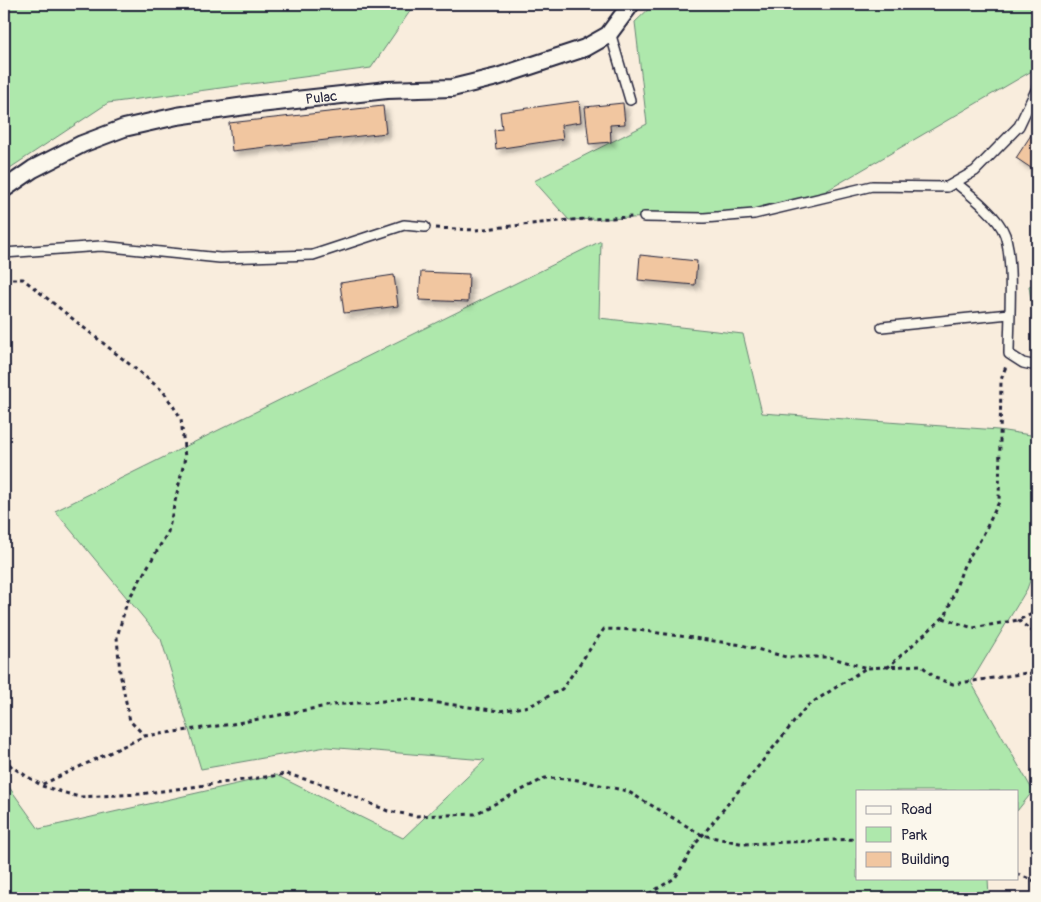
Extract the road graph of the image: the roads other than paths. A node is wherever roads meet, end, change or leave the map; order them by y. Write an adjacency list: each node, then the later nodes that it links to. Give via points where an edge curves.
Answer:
1 (631, 4): 2 (street, Pulac)
2 (610, 32): 4 (lane); 6 (street, Pulac, via 585,48 452,88 387,90 260,104 177,116 124,128 32,169)
3 (1037, 88): 5 (lane, via 1020,126 974,171)
4 (630, 100)
5 (956, 182): 7 (lane, via 947,188 872,186 754,214 704,218); 10 (lane, via 984,206 1005,234 1009,262)
6 (4, 189)
7 (644, 216)
8 (425, 227): 9 (lane, via 404,225 313,256 220,258 101,246)
9 (4, 253)
10 (1009, 314): 11 (lane); 12 (lane, via 1009,354 1023,363)
11 (882, 327)
12 (1037, 366)

